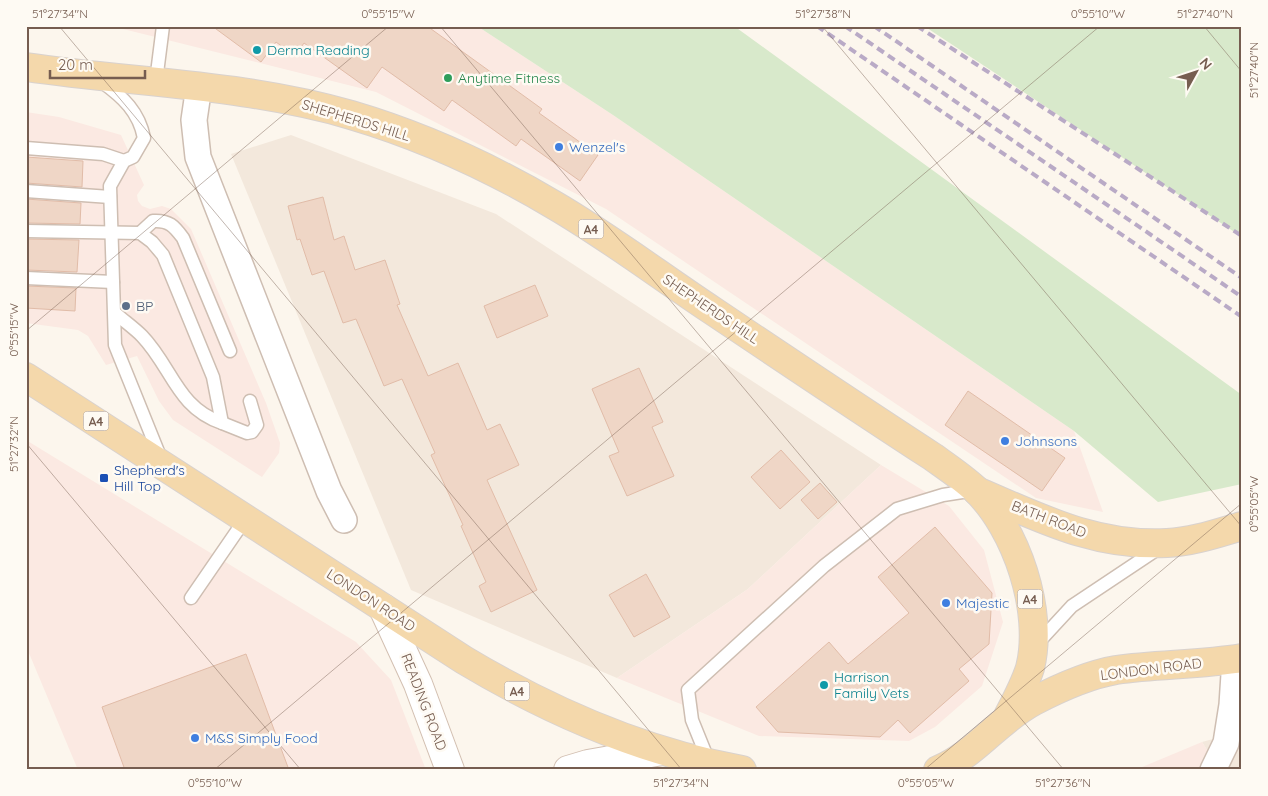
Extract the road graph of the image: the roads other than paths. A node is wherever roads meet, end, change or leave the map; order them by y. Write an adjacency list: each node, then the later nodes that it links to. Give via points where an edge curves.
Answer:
1 (163, 26): 4 (lane)
2 (26, 67): 3 (main road, SHEPHERDS HILL / A4)
3 (96, 78): 4 (main road, SHEPHERDS HILL / A4); 7 (lane, via 129,105 142,126 144,138 133,157)
4 (156, 81): 5 (main road, SHEPHERDS HILL / A4)
5 (198, 86): 21 (main road, SHEPHERDS HILL / A4, via 271,97 350,115 434,144 479,164 598,233 933,457); 23 (street, via 194,120 198,157 329,491)
6 (26, 148): 7 (lane, via 103,154)
7 (124, 161): 9 (lane, via 110,186)
8 (26, 191): 9 (lane)
9 (110, 197): 12 (lane)
10 (26, 231): 12 (lane)
11 (140, 233): 12 (lane); 16 (lane, via 153,221 163,220 183,238); 19 (lane, via 163,255 213,377)
12 (110, 234): 14 (lane)
13 (26, 278): 14 (lane)
14 (113, 282): 15 (lane)
15 (115, 313): 19 (lane, via 142,336 198,412); 20 (lane, via 114,345)
16 (230, 351)
17 (26, 377): 20 (main road, LONDON ROAD / A4)
18 (250, 401): 19 (lane, via 257,425 252,432)
19 (222, 423)
20 (164, 466): 22 (main road, LONDON ROAD / A4)
21 (976, 490): 25 (main road, BATH ROAD / A4, via 1062,528 1084,534 1130,542); 28 (main road, SHEPHERDS HILL / A4, via 1005,530 1024,575 1033,615); 32 (lane, via 943,494 897,509 824,566 688,690 692,720)
22 (246, 518): 26 (lane); 27 (main road, LONDON ROAD / A4)
23 (344, 520)
24 (1242, 526): 25 (main road, BATH ROAD / A4)
25 (1180, 541): 28 (lane, via 1072,606)
26 (191, 598)
27 (383, 608): 31 (main road, LONDON ROAD / A4, via 525,696); 33 (street, READING ROAD, via 418,684)
28 (1033, 648): 30 (main road, SHEPHERDS HILL / A4, via 1029,668)
29 (1238, 659): 30 (main road, LONDON ROAD / A4, via 1100,674 1056,691); 37 (street, via 1226,743)
30 (1008, 716): 36 (main road, LONDON ROAD / A4, via 976,748)
31 (662, 751): 32 (main road, LONDON ROAD / A4); 34 (street)
32 (710, 764): 35 (main road, LONDON ROAD / A4)
33 (450, 770)
34 (568, 770)
35 (742, 770)
36 (938, 770)
37 (1213, 770)

